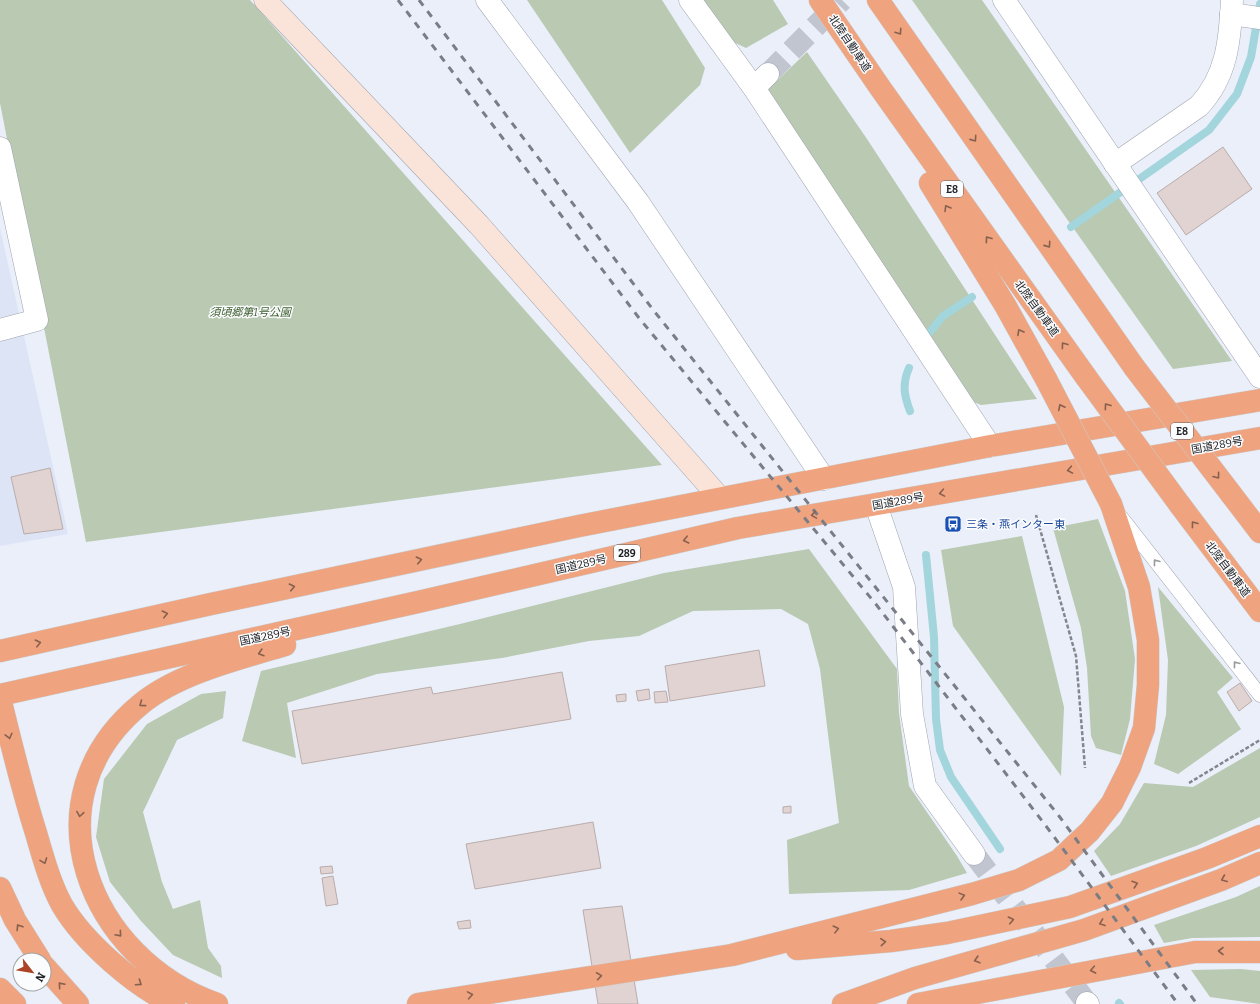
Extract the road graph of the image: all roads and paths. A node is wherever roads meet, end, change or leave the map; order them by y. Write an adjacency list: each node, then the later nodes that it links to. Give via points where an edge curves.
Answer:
1 (265, 0): 18 (street, via 479,225)
2 (487, 0): 16 (street, via 638,202)
3 (690, 0): 15 (street, via 761,81)
4 (806, 0): 19 (highway, one-way to 4, bridge, via 1046,378 943,201)
5 (820, 0): 25 (highway, 北陸自動車道 / E8, one-way to 5, bridge, via 1086,377)
6 (878, 0): 17 (highway, E8, one-way to 17, bridge, via 1134,367)
7 (1004, 0): 10 (street)
8 (1243, 12): 10 (street, via 1222,73 1210,94)
9 (0, 148): 11 (street, via 37,320)
10 (1120, 171): 12 (street)
11 (0, 330)
12 (1260, 377)
13 (1260, 400): 15 (highway)
14 (1260, 438): 20 (highway, 国道289号 / 289, one-way to 20)
15 (990, 446): 16 (highway)
16 (824, 479): 18 (highway)
17 (1231, 494): 22 (highway); 23 (highway, E8)
18 (720, 498): 26 (highway, one-way to 18, via 211,604)
19 (1111, 504): 28 (lane, one-way to 19); 39 (highway, one-way to 19, via 1019,880 1059,860 1090,831 1112,803 1130,767 1144,728 1148,685 1148,640 1138,587)
20 (876, 505): 24 (highway, 国道289号 / 289, one-way to 24, via 738,528); 34 (street, via 904,587 912,714 925,786)
21 (1036, 514): 31 (path, via 1076,656)
22 (1260, 528)
23 (1260, 532)
24 (418, 602): 27 (highway, 国道289号 / 289); 45 (highway, one-way to 45, via 242,658 172,684 141,704 118,726 97,755 84,789 78,825 84,864 96,900 116,931 143,961 175,984)
25 (1260, 611)
26 (0, 651)
27 (0, 695)
28 (1260, 695)
29 (0, 698): 44 (highway, one-way to 44, via 43,858 62,905 90,942 123,972)
30 (1260, 740): 32 (path)
31 (1085, 768)
32 (1189, 783)
33 (1260, 836): 39 (highway, one-way to 33, via 947,934 1070,907)
34 (974, 854)
35 (1260, 864): 47 (highway, one-way to 47, via 1084,930 915,978)
36 (0, 888): 37 (highway, one-way to 36, via 15,920)
37 (35, 952)
38 (1260, 952): 48 (highway, one-way to 48, via 1194,952)
39 (732, 955): 46 (highway, one-way to 39)
40 (52, 975): 43 (highway, one-way to 40)
41 (0, 989): 42 (highway)
42 (15, 1004)
43 (78, 1004)
44 (174, 1004)
45 (217, 1004)
46 (418, 1004)
47 (843, 1004)
48 (918, 1004)

